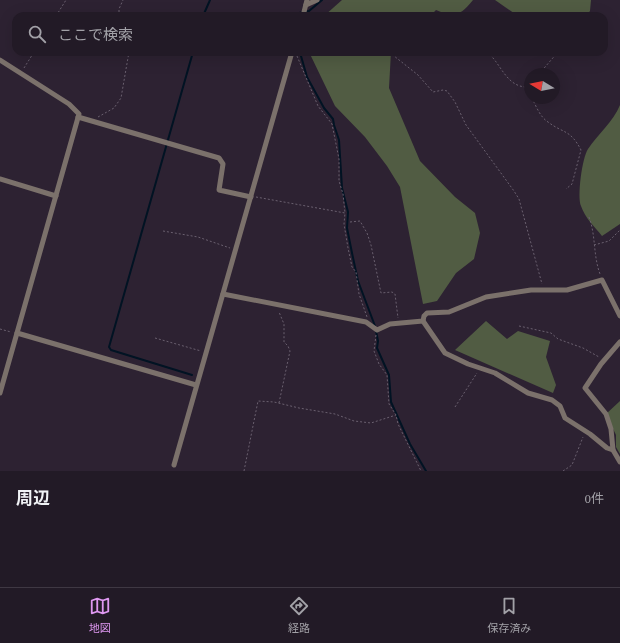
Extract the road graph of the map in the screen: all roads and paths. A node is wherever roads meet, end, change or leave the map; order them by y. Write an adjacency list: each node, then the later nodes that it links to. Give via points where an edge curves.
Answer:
1 (66, 0): 5 (path)
2 (123, 0): 6 (path)
3 (317, 0): 4 (street)
4 (307, 2): 7 (street)
5 (58, 12)
6 (119, 12)
7 (304, 12)
8 (31, 56): 17 (path)
9 (129, 56): 21 (path, via 123,93 119,101 110,111)
10 (291, 56): 25 (street)
11 (296, 56): 26 (path, via 318,106 332,124 339,160 338,182)
12 (394, 56): 34 (path, via 418,75 433,92 447,91 466,125 514,191 519,200)
13 (490, 56): 18 (path, via 510,80)
14 (555, 56): 16 (path)
15 (0, 60): 17 (street)
16 (544, 68)
17 (20, 73): 20 (street, via 72,106)
18 (524, 86)
19 (535, 104): 23 (path, via 543,118 569,133 580,150 572,184)
20 (78, 117): 21 (street); 24 (street)
21 (92, 120): 25 (street, via 219,158 223,164 219,190)
22 (0, 179): 24 (street)
23 (566, 189)
24 (56, 196): 44 (street)
25 (251, 197): 26 (path); 32 (street)
26 (346, 213): 40 (path, via 344,226 347,245)
27 (589, 217): 31 (path)
28 (350, 222): 39 (path, via 360,221 367,233 381,293 395,294)
29 (620, 230): 31 (path, via 609,241)
30 (163, 231): 32 (path, via 198,237)
31 (594, 245): 33 (path)
32 (236, 250): 35 (street)
33 (601, 280): 34 (street, via 572,290); 37 (street)
34 (544, 290): 38 (street, via 525,290 486,297 449,312 427,313)
35 (223, 294): 36 (street); 47 (street)
36 (280, 305): 40 (street); 52 (path, via 284,342 290,351)
37 (620, 316)
38 (423, 321): 39 (street); 49 (street, via 446,353)
39 (398, 322): 43 (street)
40 (368, 323): 43 (street)
41 (519, 326): 48 (path, via 551,333 561,341 588,350)
42 (0, 329): 44 (path)
43 (375, 330): 54 (path, via 374,351 387,375 389,404)
44 (17, 333): 50 (street); 51 (street)
45 (155, 338): 47 (path)
46 (620, 342): 48 (street)
47 (206, 352): 50 (street)
48 (604, 361): 56 (street, via 585,385 585,389 606,414 611,429)
49 (480, 368): 53 (path); 55 (street, via 523,390 552,400 560,406 565,418)
50 (196, 385): 58 (street)
51 (0, 393)
52 (279, 404): 54 (path, via 371,423); 59 (path, via 258,401)
53 (455, 407)
54 (396, 415): 60 (path)
55 (586, 431): 56 (street); 61 (path, via 572,465)
56 (613, 450): 57 (street)
57 (620, 462)
58 (174, 465)
59 (244, 471)
60 (421, 471)
61 (563, 471)

